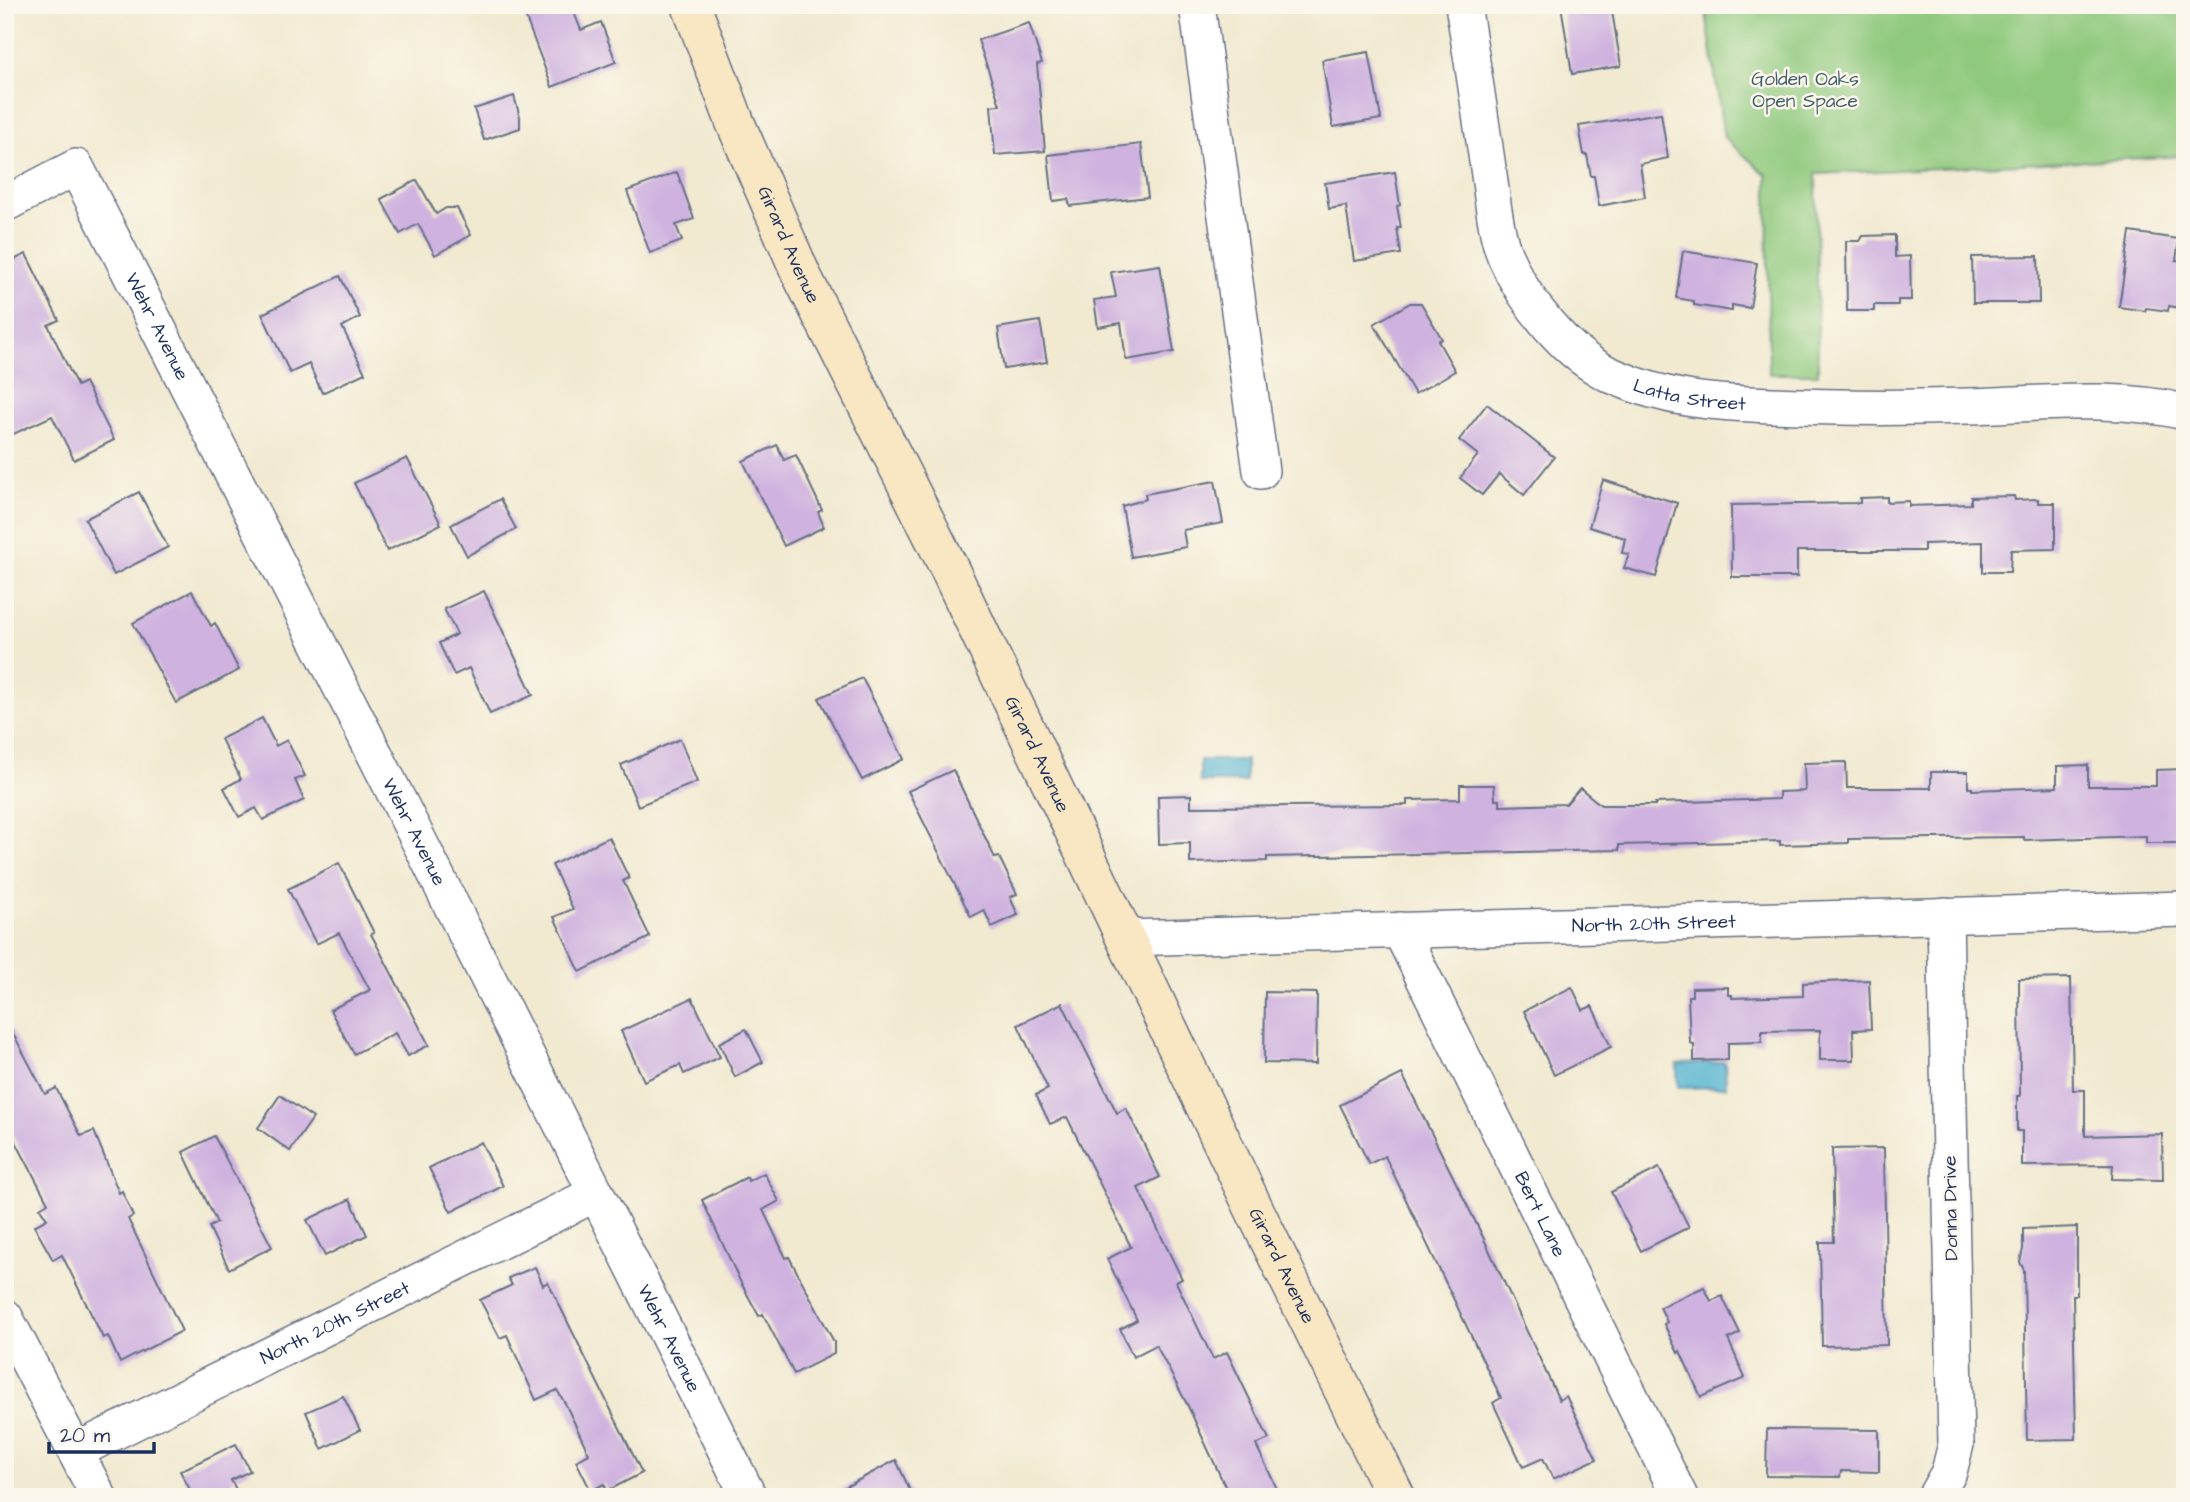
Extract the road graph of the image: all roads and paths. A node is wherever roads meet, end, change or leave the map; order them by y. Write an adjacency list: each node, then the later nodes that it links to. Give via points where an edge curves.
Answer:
1 (691, 5): 10 (street, Girard Avenue, via 735,122 801,274 948,566)
2 (1197, 5): 6 (street)
3 (1463, 5): 5 (street, Latta Street, via 1504,254 1525,294 1553,330 1611,375 1663,394 1707,402 1837,407 2092,400)
4 (5, 204): 11 (street, Wehr Avenue, via 76,167)
5 (2185, 412)
6 (1261, 471)
7 (2185, 909): 8 (street, North 20th Street)
8 (1945, 915): 9 (street, North 20th Street); 18 (street, Donna Drive, via 1956,1444 1949,1472)
9 (1400, 930): 10 (street, North 20th Street); 17 (street, Bert Lane)
10 (1124, 939): 16 (street, Girard Avenue)
11 (595, 1194): 13 (street, North 20th Street); 15 (street, Wehr Avenue)
12 (5, 1317): 13 (street)
13 (76, 1451): 14 (street)
14 (99, 1497)
15 (749, 1497)
16 (1396, 1497)
17 (1679, 1497)
18 (1935, 1497)

